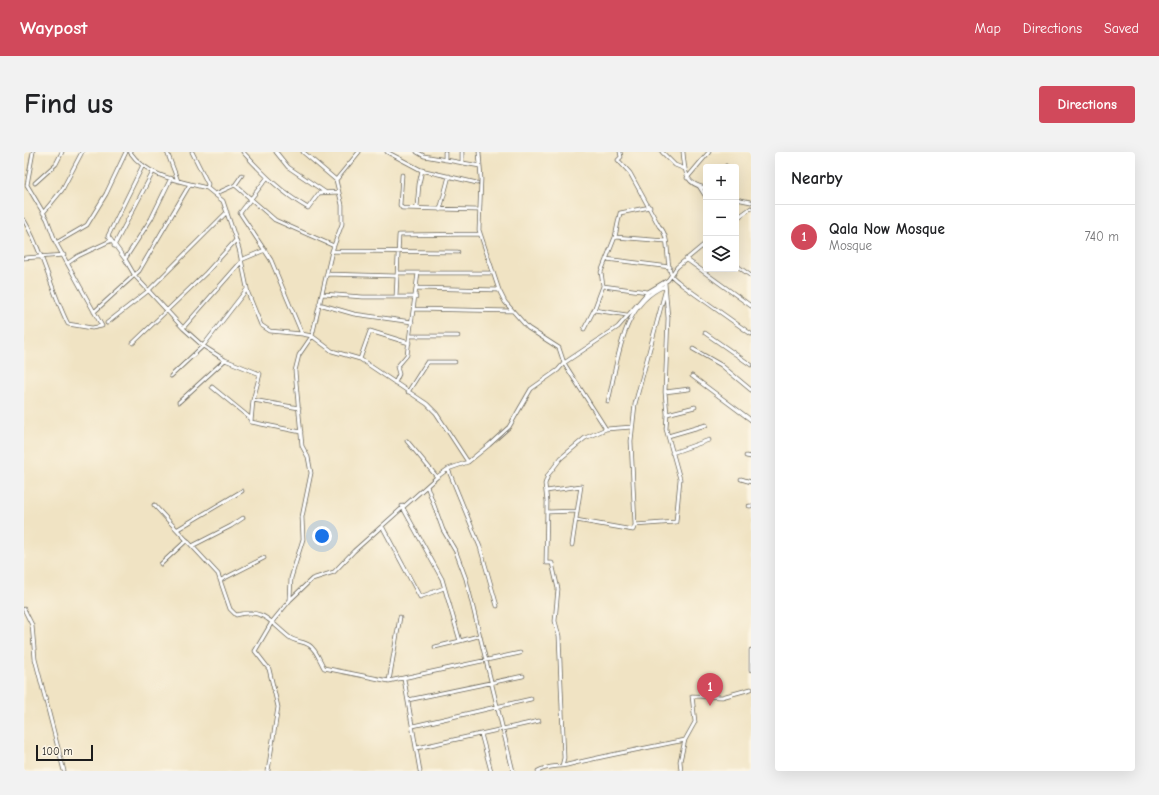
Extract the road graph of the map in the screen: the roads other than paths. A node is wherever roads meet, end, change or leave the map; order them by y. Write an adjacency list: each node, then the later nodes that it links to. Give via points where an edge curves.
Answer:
1 (33, 152): 41 (street)
2 (62, 152): 38 (street, via 56,164)
3 (82, 152): 59 (street, via 62,190)
4 (126, 152): 67 (street, via 106,194 87,225)
5 (130, 152): 24 (street)
6 (166, 152): 35 (street)
7 (192, 152): 45 (street, via 208,184)
8 (243, 152): 33 (street)
9 (276, 152): 46 (street, via 288,167)
10 (303, 152): 36 (street)
11 (359, 152): 36 (street)
12 (387, 152): 27 (street)
13 (417, 152): 21 (street)
14 (445, 152): 22 (street)
15 (462, 152): 23 (street)
16 (479, 152): 25 (street)
17 (620, 152): 54 (street, via 621,157 618,160 630,174)
18 (662, 152): 26 (street, via 675,165)
19 (683, 152): 26 (street)
20 (709, 152): 34 (street)
21 (424, 154): 22 (street)
22 (445, 160): 23 (street)
23 (462, 163): 25 (street)
24 (143, 165): 28 (street); 65 (street, via 108,236)
25 (480, 166): 57 (street)
26 (685, 169): 34 (street)
27 (422, 170): 31 (street); 53 (street)
28 (153, 172): 32 (street); 68 (street)
29 (242, 175): 40 (street)
30 (402, 175): 56 (street, via 402,208)
31 (448, 176): 37 (street); 56 (street)
32 (170, 178): 35 (street); 78 (street, via 151,219)
33 (267, 178): 46 (street, via 293,200 308,208 317,195); 50 (street)
34 (687, 178): 42 (street)
35 (178, 180): 39 (street)
36 (336, 180): 47 (street)
37 (477, 183)
38 (35, 184)
39 (190, 184): 45 (street); 89 (street, via 147,261)
40 (235, 185): 49 (street); 50 (street)
41 (28, 186): 43 (street); 59 (street)
42 (699, 186): 44 (street); 48 (street)
43 (24, 187)
44 (703, 187)
45 (207, 188): 49 (street)
46 (325, 192): 47 (street)
47 (339, 192): 69 (street, via 342,216)
48 (703, 192)
49 (215, 194): 58 (street, via 223,201)
50 (251, 200): 69 (street, via 275,220); 71 (street, via 240,213)
51 (739, 200): 52 (street)
52 (751, 202)
53 (418, 207)
54 (650, 207): 63 (street, via 620,213); 66 (street)
55 (751, 208): 60 (street)
56 (440, 210): 57 (street)
57 (478, 210): 62 (street)
58 (227, 212): 64 (street); 97 (street)
59 (43, 213): 67 (street)
60 (739, 217)
61 (24, 220): 76 (street)
62 (480, 234): 73 (street, via 400,234); 86 (street)
63 (615, 237): 66 (street); 79 (street)
64 (236, 240): 81 (street); 107 (street)
65 (110, 241): 68 (street); 82 (street)
66 (666, 241): 83 (street)
67 (56, 243): 75 (street)
68 (114, 246): 78 (street)
69 (334, 246): 72 (street)
70 (703, 246): 80 (street)
71 (265, 250): 81 (street); 118 (street)
72 (332, 251): 73 (street); 87 (street)
73 (397, 252): 74 (street); 88 (street)
74 (458, 252)
75 (64, 255): 76 (street); 82 (street)
76 (41, 257): 77 (street); 109 (street, via 52,290 68,324 92,328 102,326)
77 (24, 258)
78 (125, 259): 89 (street)
79 (606, 259): 83 (street); 93 (street, via 601,272)
80 (686, 259): 90 (street); 104 (street)
81 (241, 261): 95 (street); 115 (street)
82 (68, 263): 109 (street)
83 (670, 267): 90 (street)
84 (739, 268): 91 (street)
85 (418, 273): 86 (street); 88 (street); 94 (street)
86 (492, 273): 96 (street)
87 (327, 274): 88 (street); 100 (street)
88 (397, 275): 101 (street)
89 (135, 276): 97 (street); 109 (street)
90 (672, 276): 92 (street); 119 (street)
91 (751, 276)
92 (665, 284): 98 (street); 99 (street); 114 (street, via 645,297)
93 (603, 286): 98 (street); 106 (street)
94 (417, 288): 96 (street); 102 (street)
95 (247, 289): 118 (street, via 261,324 270,332); 125 (street)
96 (499, 290): 108 (street)
97 (148, 291): 107 (street); 113 (street)
98 (648, 292): 110 (street)
99 (665, 292): 139 (street, via 668,318); 149 (street, via 635,404)
100 (323, 294): 101 (street); 103 (street)
101 (396, 297): 102 (street)
102 (416, 297): 105 (street)
103 (319, 304): 111 (street, via 354,314); 120 (street)
104 (751, 306)
105 (414, 309): 108 (street); 111 (street)
106 (594, 310): 110 (street); 116 (street)
107 (166, 311): 115 (street); 123 (street)
108 (513, 311): 130 (street, via 528,328 559,348)
109 (94, 312)
110 (628, 314): 112 (street)
111 (412, 322): 121 (street)
112 (622, 322): 114 (street); 130 (street, via 602,339)
113 (107, 323)
114 (627, 324): 142 (street)
115 (183, 328): 125 (street)
116 (584, 329)
117 (705, 333): 131 (street)
118 (302, 334): 120 (street)
119 (751, 334)
120 (312, 336): 127 (street, via 332,351); 143 (street, via 299,354 295,371)
121 (411, 336): 122 (street); 124 (street)
122 (458, 336)
123 (133, 343)
124 (409, 344): 127 (street, via 370,331); 134 (street, via 407,355 397,367 399,374)
125 (203, 346): 128 (street); 132 (street)
126 (693, 349): 137 (street, via 721,365)
127 (360, 359): 134 (street)
128 (225, 360): 140 (street, via 260,374); 141 (street)
129 (455, 362): 138 (street, via 427,362)
130 (564, 363): 150 (street); 158 (street, via 531,389 509,427)
131 (751, 365)
132 (171, 376)
133 (692, 376): 147 (street)
134 (395, 383): 138 (street)
135 (212, 387): 146 (street)
136 (689, 389): 139 (street)
137 (751, 390)
138 (408, 392): 158 (street, via 436,413)
139 (665, 392): 145 (street)
140 (253, 400): 143 (street); 146 (street)
141 (179, 402)
142 (608, 402)
143 (299, 408): 151 (street)
144 (695, 408): 145 (street)
145 (667, 414): 152 (street)
146 (250, 418): 151 (street, via 251,422)
147 (751, 420)
148 (706, 425): 152 (street)
149 (632, 427): 150 (street); 172 (street)
150 (606, 429): 165 (street, via 585,438 561,458 548,475)
151 (301, 432): 182 (street, via 302,446 308,457 311,473 302,517 302,539 291,578)
152 (668, 436): 155 (street)
153 (709, 440): 155 (street)
154 (408, 441): 160 (street)
155 (672, 453): 172 (street, via 680,480 676,522)
156 (746, 456): 157 (street)
157 (751, 457)
158 (468, 462): 159 (street)
159 (448, 469): 160 (street); 183 (street, via 480,547)
160 (437, 477): 163 (street)
161 (741, 479): 162 (street)
162 (751, 482)
163 (427, 486): 167 (street); 187 (street, via 443,530 461,565)
164 (242, 491): 174 (street)
165 (546, 491): 168 (street, via 581,486); 169 (street)
166 (154, 505): 174 (street)
167 (402, 506): 173 (street); 181 (street, via 442,579)
168 (576, 511): 169 (street); 171 (street)
169 (547, 512): 208 (street, via 546,563 552,563 558,588 554,621 559,636 564,758)
170 (243, 518): 177 (street)
171 (576, 520): 172 (street, via 634,530); 176 (street)
172 (635, 525)
173 (382, 526): 181 (street, via 420,597); 182 (street, via 354,550 334,572 312,579)
174 (178, 529): 175 (street)
175 (187, 540): 177 (street); 179 (street)
176 (572, 544)
177 (192, 546): 180 (street)
178 (264, 558): 180 (street)
179 (161, 564)
180 (221, 580): 186 (street, via 230,609 236,615 248,612 263,615)
181 (444, 588): 188 (street)
182 (290, 600): 186 (street)
183 (497, 606)
184 (24, 609): 209 (street, via 32,625 35,659)
185 (400, 617): 196 (street)
186 (272, 622): 196 (street, via 290,638 309,645 324,668); 210 (street, via 255,651 269,669 278,707)
187 (478, 636): 188 (street); 192 (street)
188 (460, 641): 189 (street)
189 (435, 647)
190 (751, 650): 193 (street)
191 (520, 653): 192 (street)
192 (485, 660): 195 (street); 197 (street)
193 (751, 670)
194 (523, 676): 197 (street)
195 (404, 679): 196 (street); 200 (street)
196 (389, 681)
197 (491, 682): 200 (street); 201 (street)
198 (751, 690): 206 (street, via 722,698 692,696 695,722)
199 (531, 699): 201 (street)
200 (408, 700): 203 (street)
201 (497, 706): 203 (street); 204 (street)
202 (539, 721): 204 (street)
203 (412, 726): 207 (street)
204 (503, 729): 205 (street); 213 (street)
205 (481, 734): 207 (street); 212 (street)
206 (685, 740): 208 (street); 216 (street, via 680,762)
207 (417, 748): 211 (street)
208 (560, 766): 214 (street, via 544,767); 215 (street)
209 (64, 771)
210 (268, 771)
211 (420, 771)
212 (492, 771)
213 (513, 771)
214 (538, 771)
215 (559, 771)
216 (681, 771)

